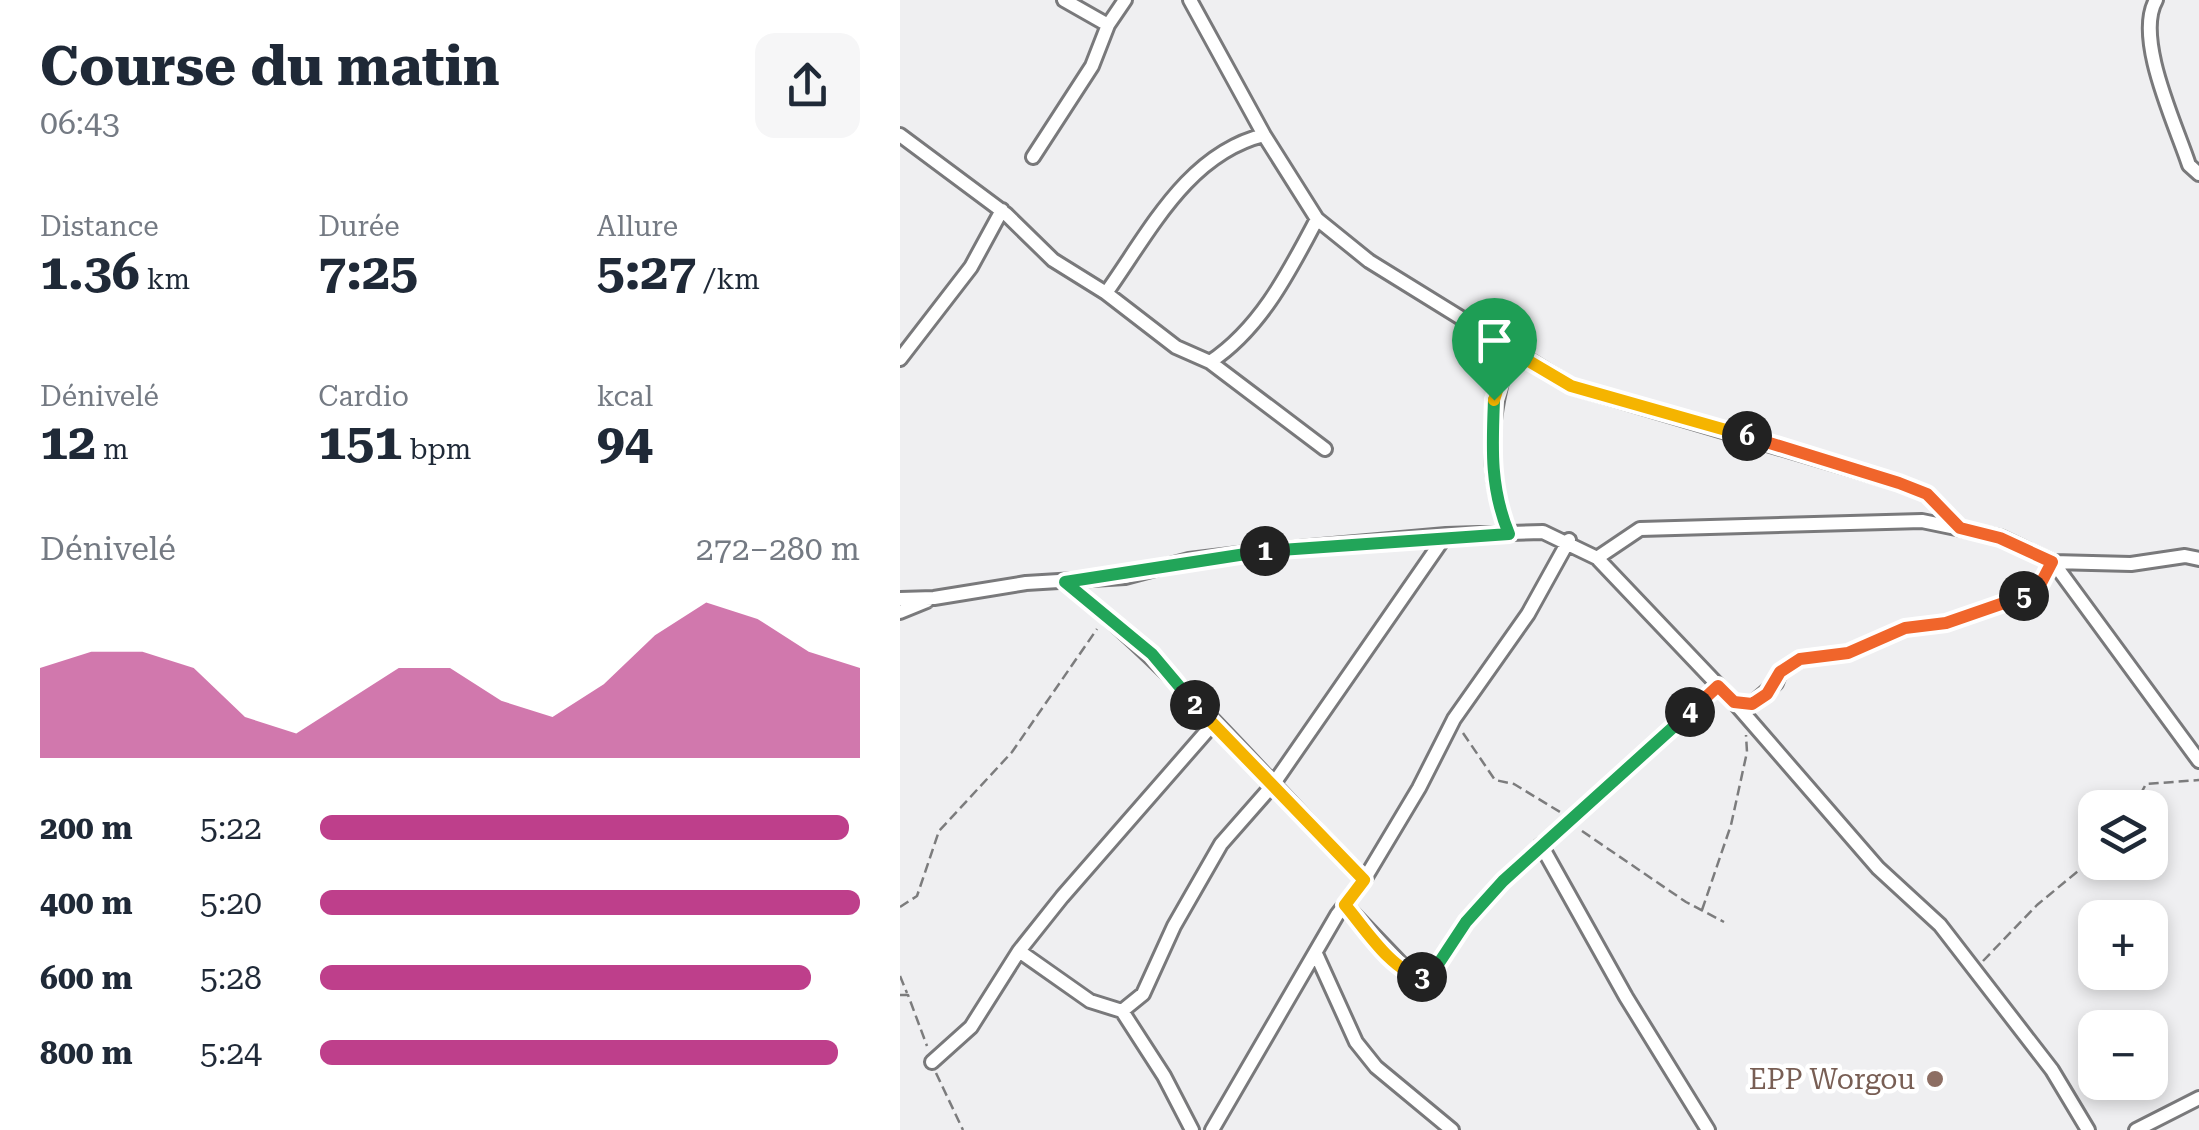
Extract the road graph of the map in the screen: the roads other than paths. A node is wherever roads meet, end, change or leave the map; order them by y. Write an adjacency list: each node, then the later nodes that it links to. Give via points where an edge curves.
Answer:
1 (1064, 0): 5 (street)
2 (1125, 0): 5 (street)
3 (1190, 0): 7 (street)
4 (2156, 0): 9 (street, via 2150,13 2153,58 2189,164)
5 (1108, 25): 8 (street, via 1092,66)
6 (900, 135): 10 (street)
7 (1264, 136): 11 (street); 12 (street, via 1243,140 1183,184)
8 (1033, 157)
9 (2199, 174)
10 (1002, 210): 12 (street, via 1053,260); 14 (street, via 971,267)
11 (1317, 219): 13 (street, via 1369,261); 15 (street, via 1284,282)
12 (1106, 293): 15 (street, via 1176,347)
13 (1510, 350): 17 (street, via 1571,386 1927,494); 18 (street, via 1494,400 1490,466)
14 (900, 359)
15 (1210, 362): 16 (street)
16 (1325, 449)
17 (1960, 528): 21 (street, via 1922,521 1640,529); 23 (street)
18 (1509, 534): 19 (street); 20 (street, via 1543,532)
19 (1446, 535): 24 (street, via 1189,560); 32 (street)
20 (1569, 540): 21 (street); 34 (street, via 1528,614 1454,719)
21 (1597, 558): 28 (street)
22 (2199, 559): 23 (street)
23 (2052, 562): 29 (street, via 2030,594 1946,623 1905,628 1848,653 1800,659 1752,704); 31 (street)
24 (1065, 582): 25 (street); 30 (street, via 1152,654)
25 (934, 598): 26 (street); 27 (street)
26 (900, 599)
27 (900, 612)
28 (1718, 686): 29 (street); 33 (street)
29 (1734, 702): 45 (street, via 1878,868 1940,925 2052,1070)
30 (1213, 724): 32 (street); 36 (street)
31 (2199, 761)
32 (1272, 786): 34 (street); 38 (street, via 1220,844 1143,994)
33 (1541, 845): 35 (street, via 1466,922 1429,978 1413,976); 44 (street)
34 (1364, 880): 35 (street)
35 (1345, 905): 37 (street)
36 (1019, 950): 38 (street, via 1090,1002); 39 (street, via 971,1027)
37 (1316, 956): 42 (street); 43 (street, via 1356,1042 1376,1068)
38 (1122, 1011): 41 (street)
39 (932, 1062)
40 (2199, 1098): 46 (street)
41 (1192, 1130)
42 (1212, 1130)
43 (1452, 1130)
44 (1708, 1130)
45 (2088, 1130)
46 (2136, 1130)

